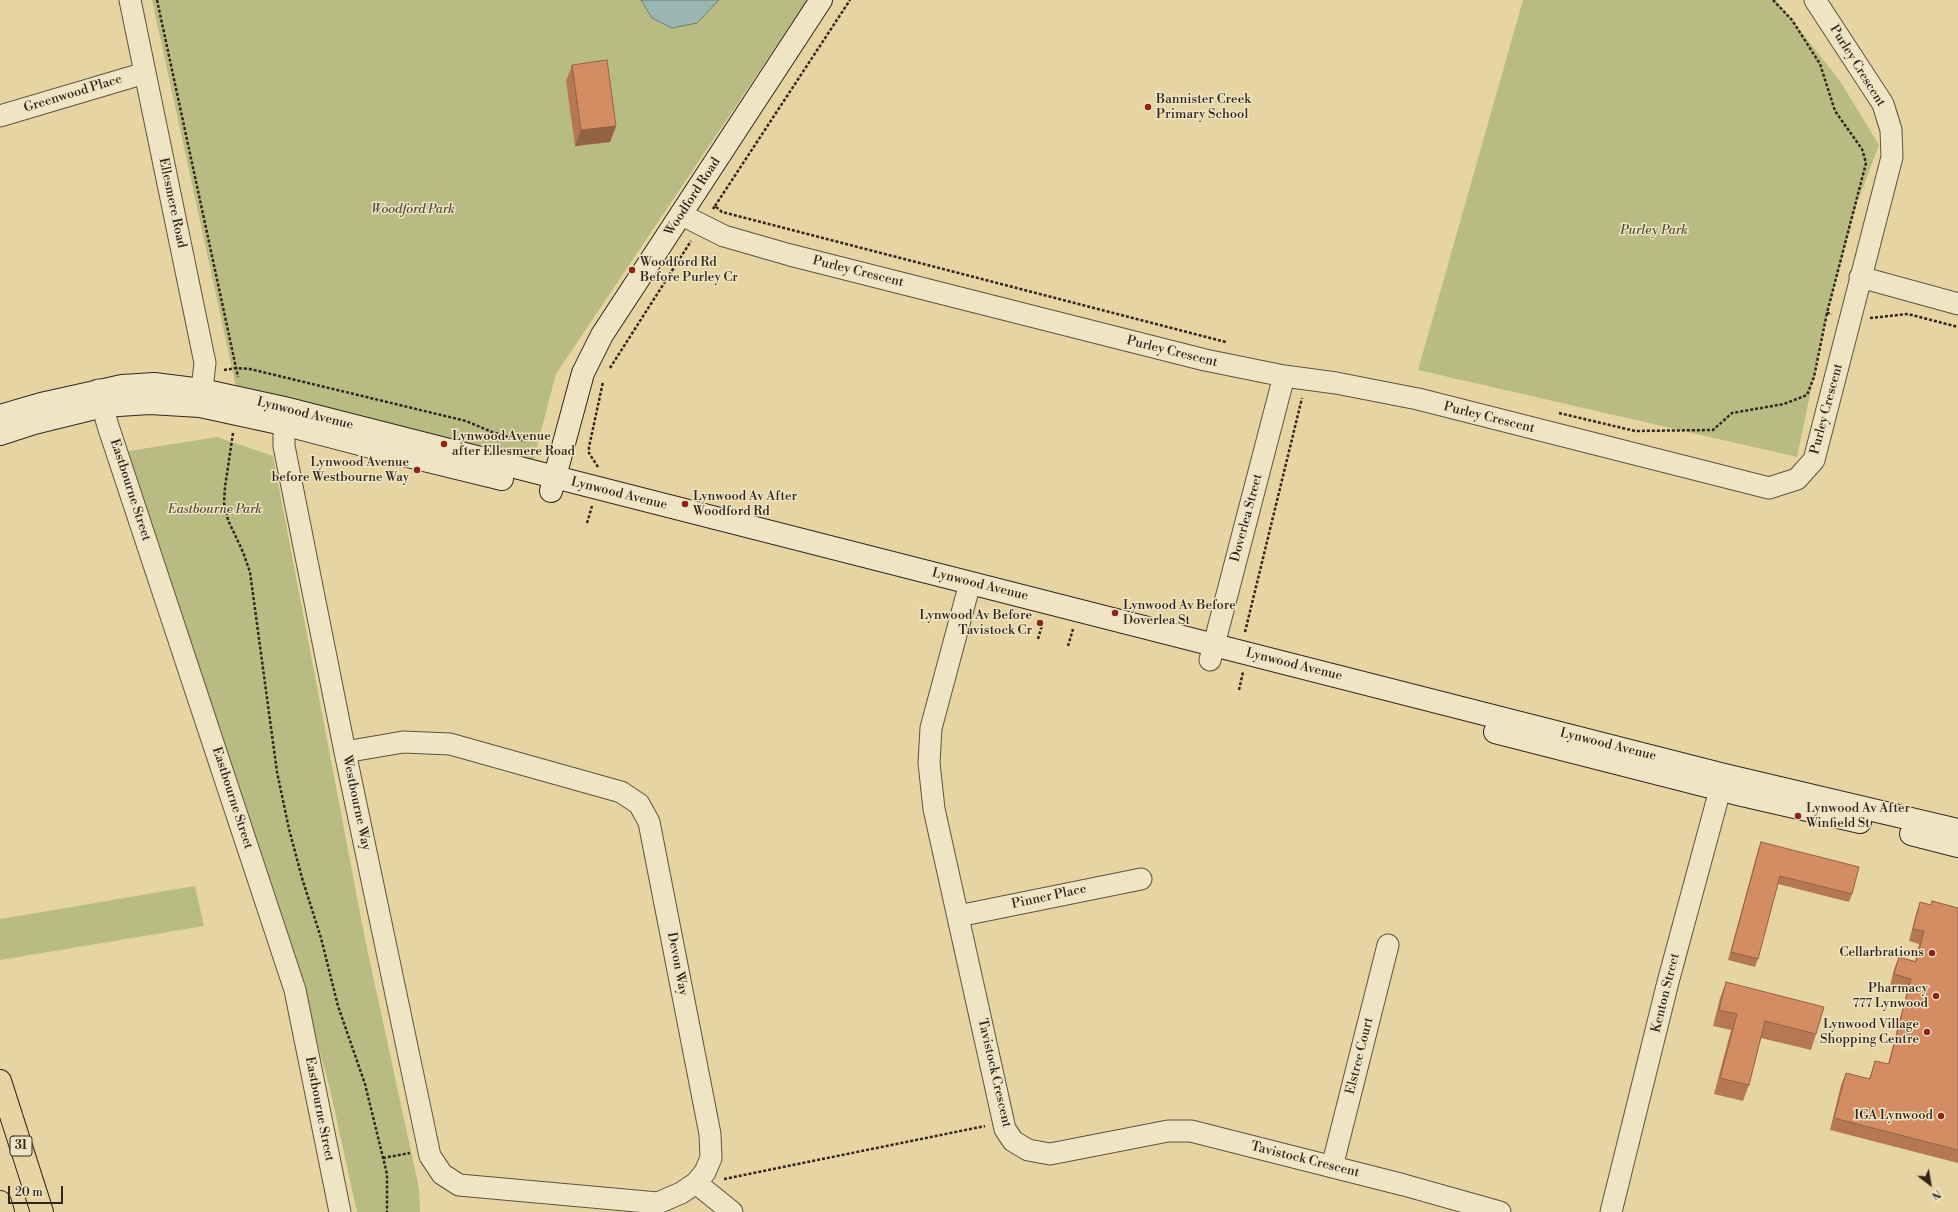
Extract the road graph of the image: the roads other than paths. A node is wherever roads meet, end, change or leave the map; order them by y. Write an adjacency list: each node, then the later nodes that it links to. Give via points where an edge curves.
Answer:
1 (130, 0): 4 (street, Ellesmere Road)
2 (821, 0): 6 (street, Woodford Road)
3 (1815, 0): 7 (street, Purley Crescent, via 1883,104 1891,130 1892,157)
4 (145, 72): 5 (street, Greenwood Place); 11 (street, Ellesmere Road, via 205,363)
5 (0, 116)
6 (682, 215): 9 (street, Purley Crescent, via 724,236 798,257 1205,360); 15 (street, Woodford Road, via 606,329 582,373)
7 (1860, 277): 8 (street); 9 (street, Purley Crescent, via 1814,460 1797,479 1769,488 1418,400 1336,383)
8 (1958, 304)
9 (1284, 376): 17 (street, Doverlea Street)
10 (100, 398): 11 (street, Lynwood Avenue, via 122,386 154,384); 12 (street, Lynwood Avenue); 14 (street, Lynwood Avenue, via 34,424); 31 (street, Eastbourne Street, via 295,990)
11 (201, 398): 13 (street, Lynwood Avenue)
12 (0, 416)
13 (284, 416): 15 (street, Lynwood Avenue, via 375,448); 18 (street, Westbourne Way, via 284,446)
14 (0, 434)
15 (553, 484): 16 (street, Lynwood Avenue)
16 (969, 590): 17 (street, Lynwood Avenue); 23 (street, Tavistock Crescent, via 931,728 929,763 934,809)
17 (1212, 652): 19 (street, Lynwood Avenue)
18 (345, 752): 27 (street, Devon Way, via 403,742 450,744 621,792 639,804 649,822 710,1134 710,1158); 27 (street, Westbourne Way, via 428,1150 442,1174 459,1185 658,1203 681,1193)
19 (1722, 782): 20 (street, Lynwood Avenue); 21 (street, Lynwood Avenue); 34 (street, Kenton Street, via 1668,982)
20 (1958, 830)
21 (1958, 846)
22 (1141, 879): 23 (street, Pinner Place)
23 (958, 916): 26 (street, Tavistock Crescent, via 1003,1121 1013,1141 1028,1150 1050,1154 1168,1131 1191,1131)
24 (1388, 945): 26 (street, Elstree Court)
25 (0, 1081): 30 (main road, 31)
26 (1332, 1167): 33 (street, Tavistock Crescent)
27 (700, 1178): 32 (street)
28 (0, 1202): 29 (main road)
29 (3, 1212)
30 (42, 1212)
31 (340, 1212)
32 (732, 1212)
33 (1500, 1212)
34 (1611, 1212)

